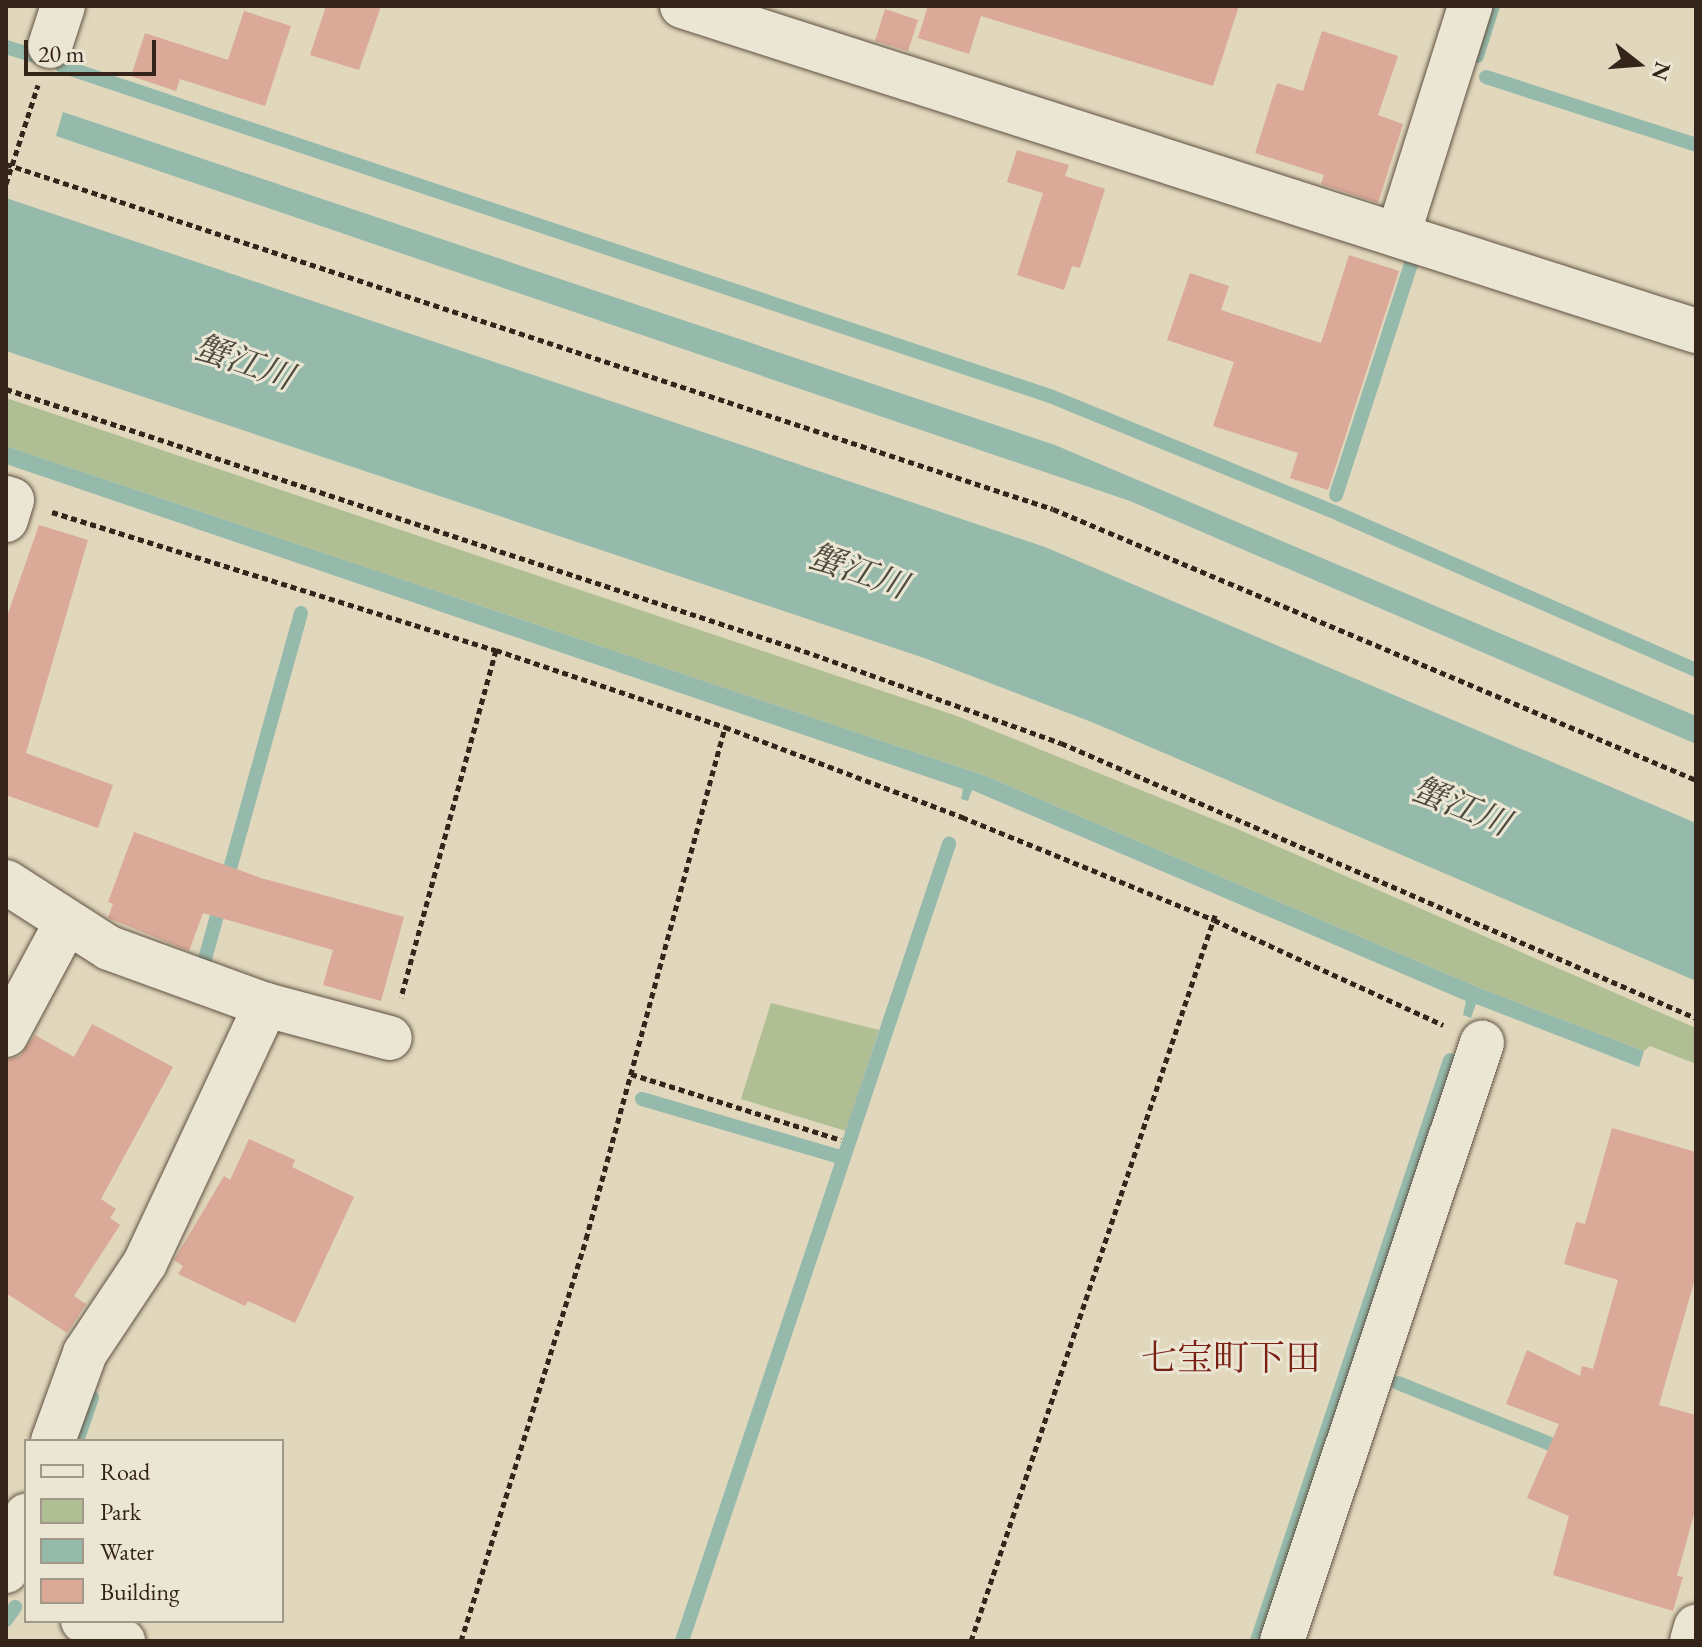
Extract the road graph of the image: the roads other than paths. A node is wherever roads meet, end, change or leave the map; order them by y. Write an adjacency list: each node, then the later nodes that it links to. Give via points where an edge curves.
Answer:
1 (682, 6): 3 (street)
2 (1470, 6): 3 (street)
3 (1398, 235): 4 (street)
4 (1696, 331)
5 (6, 882): 6 (street)
6 (66, 923): 7 (street, via 109,948); 8 (street)
7 (266, 1005): 9 (street); 11 (street, via 145,1263 85,1353)
8 (6, 1035)
9 (390, 1038)
10 (1482, 1043): 19 (street)
11 (54, 1439)
12 (24, 1522): 13 (street)
13 (6, 1571)
14 (6, 1583): 15 (street)
15 (24, 1592)
16 (87, 1623): 18 (street)
17 (1696, 1627): 20 (street)
18 (123, 1641)
19 (1282, 1641)
20 (1692, 1641)

